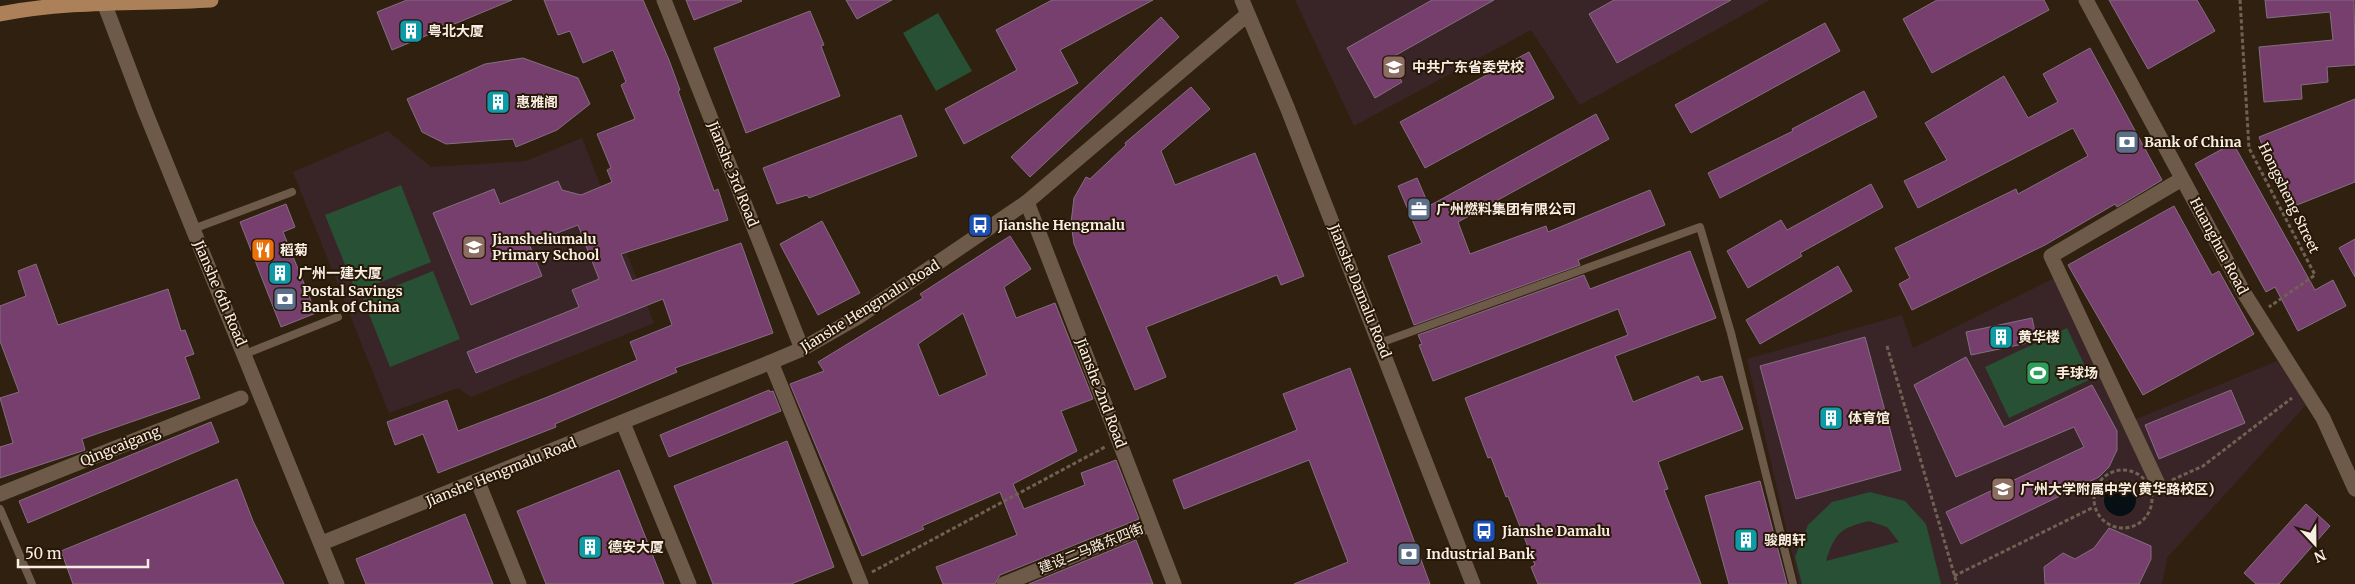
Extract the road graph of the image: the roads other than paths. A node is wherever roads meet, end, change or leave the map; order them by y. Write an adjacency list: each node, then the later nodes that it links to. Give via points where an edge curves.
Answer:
1 (211, 0): 4 (main road)
2 (664, 0): 13 (street, Jianshe 3rd Road)
3 (2086, 0): 7 (street, Huanghua Road)
4 (104, 1): 6 (main road, via 51,5); 10 (street, Jianshe 6th Road)
5 (1245, 7): 9 (street, Jianshe Hengmalu Road); 12 (street, Jianshe Damalu Road)
6 (0, 14)
7 (2182, 179): 19 (street, via 2051,256); 20 (street, Huanghua Road, via 2257,315 2323,418)
8 (292, 192): 10 (lane)
9 (1028, 202): 13 (street, Jianshe Hengmalu Road, via 858,317); 23 (street, Jianshe 2nd Road)
10 (193, 229): 14 (street, Jianshe 6th Road)
11 (338, 317): 14 (lane)
12 (1380, 343): 32 (street, Jianshe Damalu Road); 33 (lane, via 1700,227 1731,334)
13 (802, 349): 15 (street, Jianshe Hengmalu Road)
14 (245, 354): 24 (street, Jianshe 6th Road)
15 (771, 362): 17 (street, Jianshe Hengmalu Road); 25 (street)
16 (241, 398): 21 (street, Qingcaigang)
17 (623, 423): 18 (street, Jianshe Hengmalu Road); 29 (street)
18 (478, 482): 24 (street, Jianshe Hengmalu Road); 28 (street)
19 (2155, 488)
20 (2355, 489)
21 (0, 494)
22 (0, 509): 26 (lane)
23 (1151, 524): 30 (street, 建设二马路东四街); 31 (street, Jianshe 2nd Road)
24 (322, 544): 27 (street, Jianshe 6th Road)
25 (856, 582)
26 (32, 584)
27 (337, 584)
28 (519, 584)
29 (689, 584)
30 (1004, 584)
31 (1174, 584)
32 (1473, 584)
33 (1793, 584)

